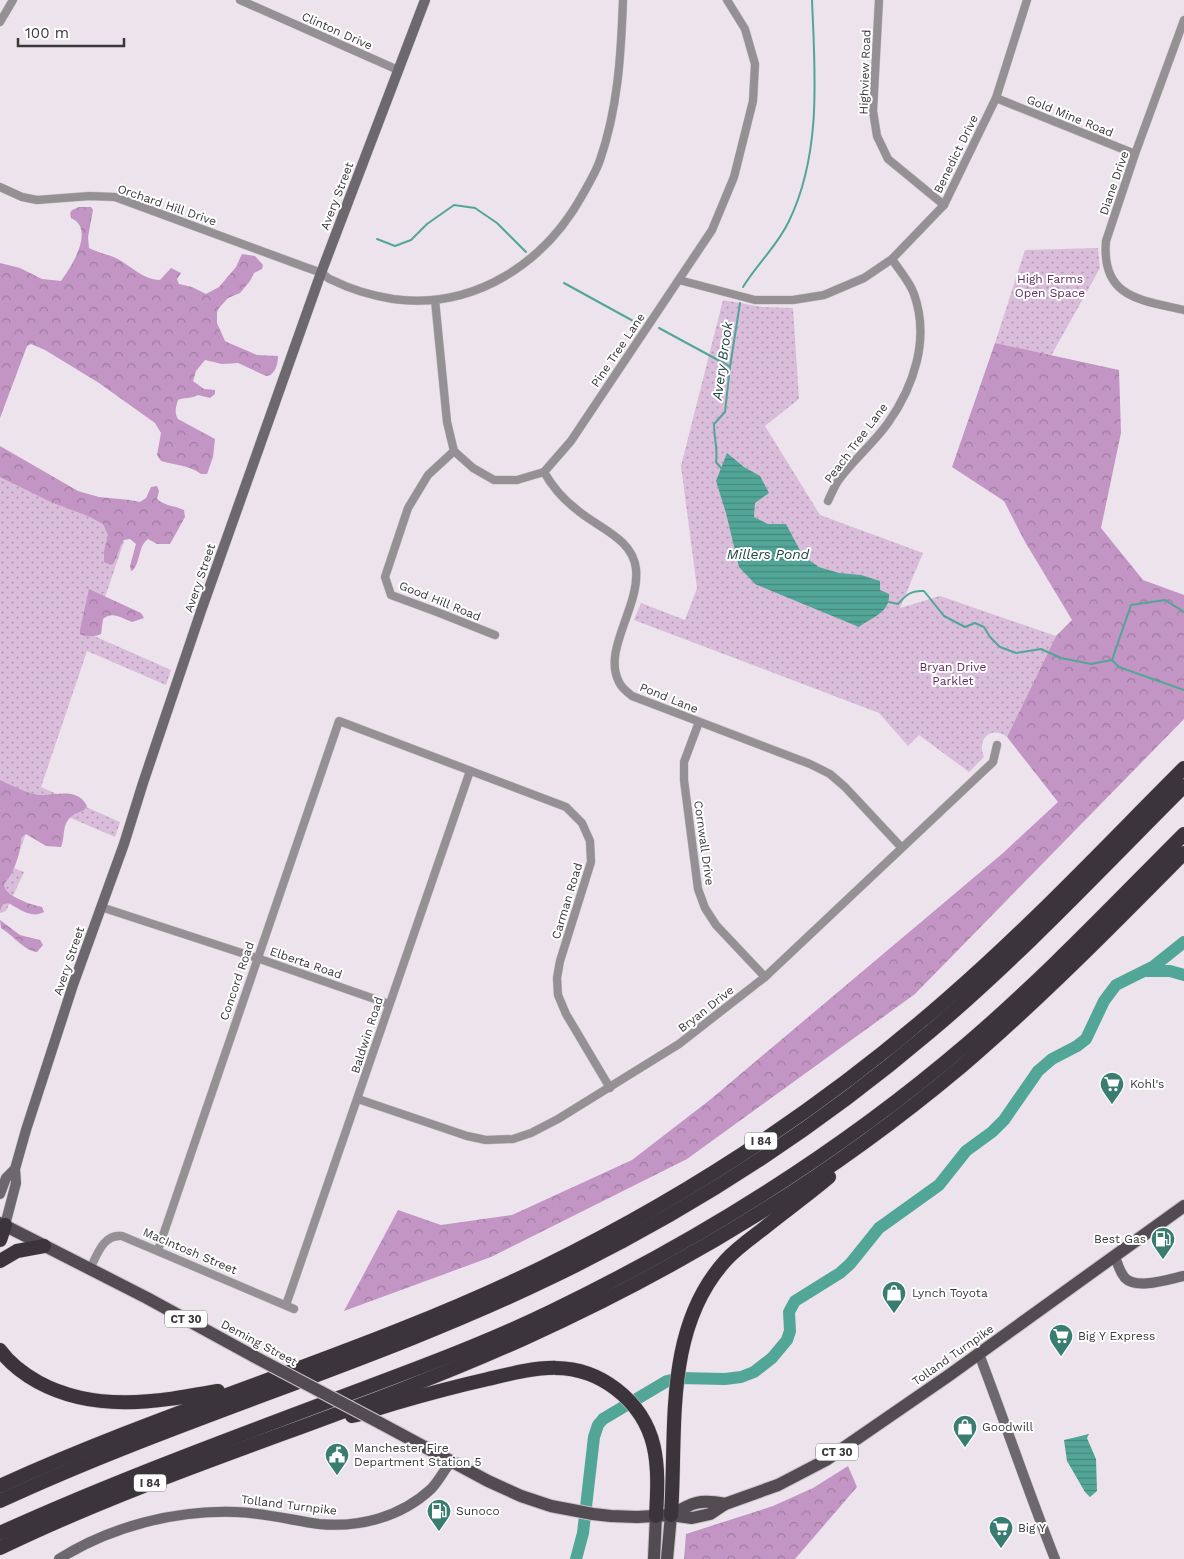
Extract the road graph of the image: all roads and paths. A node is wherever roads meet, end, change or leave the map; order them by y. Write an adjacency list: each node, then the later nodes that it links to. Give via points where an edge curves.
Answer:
1 (13, 0): 9 (street)
2 (240, 0): 11 (street, Clinton Drive)
3 (425, 0): 11 (main road, Avery Street)
4 (623, 0): 19 (street, via 614,115 600,162 574,210 538,252 502,279)
5 (727, 0): 18 (street, Pine Tree Lane, via 745,29 755,64 753,101 734,177 712,230)
6 (879, 0): 15 (street, Highview Road, via 873,111 877,136 888,159)
7 (1027, 0): 12 (street, Benedict Drive)
8 (1184, 20): 10 (street, Diane Drive)
9 (0, 22)
10 (1181, 41): 13 (street, Diane Drive)
11 (398, 70): 17 (main road, Avery Street)
12 (996, 98): 13 (street, Gold Mine Road); 15 (street, Benedict Drive)
13 (1135, 154): 20 (street, Diane Drive, via 1106,241 1105,256 1109,270 1125,294)
14 (0, 187): 17 (street, Orchard Hill Drive, via 37,200 115,197)
15 (944, 205): 16 (street, Benedict Drive)
16 (892, 259): 18 (street, Benedict Drive, via 864,278 824,295 793,300 755,300); 23 (street, Peach Tree Lane, via 914,293 921,319 921,345 914,374 888,424 838,482)
17 (322, 273): 19 (street, via 331,280 394,299); 34 (main road, Avery Street, via 201,611)
18 (679, 280): 22 (street, Pine Tree Lane, via 571,441)
19 (435, 300): 21 (street, via 447,422)
20 (1184, 310)
21 (454, 450): 22 (street, via 473,468 494,480 517,480); 24 (street, Good Hill Road, via 428,475 408,508 385,577 391,595)
22 (544, 472): 26 (street, Pond Lane, via 576,510 618,538 630,552 636,567 631,607 615,650 614,668 619,684 632,696)
23 (828, 501)
24 (495, 636)
25 (339, 721): 29 (street, Carman Road); 35 (street, Concord Road)
26 (699, 722): 32 (street, Pond Lane, via 830,774); 36 (street, Cornwall Drive, via 684,762 698,889 716,925)
27 (997, 745): 32 (street, Bryan Drive, via 992,762)
28 (1184, 768): 55 (highway, I 84, via 949,998 841,1085 754,1146 638,1217 527,1274 429,1317)
29 (470, 771): 37 (street, Baldwin Road); 38 (street, Carman Road, via 566,807 582,823 590,841 591,862 560,961 558,994 566,1014)
30 (1184, 786): 59 (highway, via 1022,949 935,1028 800,1132 683,1207 589,1259 456,1321 103,1456)
31 (1184, 834): 62 (highway, via 1046,972 951,1057 840,1143 701,1233 534,1320 124,1479)
32 (901, 847): 36 (street, Bryan Drive)
33 (1184, 854): 40 (highway, I 84, via 1018,1017)
34 (101, 907): 35 (street, Elberta Road); 41 (main road, Avery Street)
35 (257, 958): 37 (street, Elberta Road); 47 (street, Concord Road)
36 (765, 977): 38 (street, Bryan Drive, via 680,1044)
37 (388, 1004): 39 (street, Baldwin Road)
38 (610, 1088): 39 (street, Bryan Drive, via 558,1119 513,1139 486,1140 467,1136)
39 (358, 1099): 52 (street, Baldwin Road)
40 (896, 1119): 56 (highway, I 84, via 762,1211 618,1293 498,1350); 60 (highway, via 811,1192 741,1246 710,1280 687,1327 680,1361)
41 (15, 1169): 42 (main road, Avery Street, via 6,1178); 44 (main road, Avery Street, via 16,1184)
42 (0, 1194)
43 (1184, 1206): 48 (main road, Tolland Turnpike / CT 30)
44 (2, 1224): 45 (highway); 46 (main road, Deming Street / CT 30)
45 (0, 1240)
46 (44, 1246): 49 (highway, via 17,1251); 50 (main road, Deming Street / CT 30)
47 (158, 1250): 50 (street, MacIntosh Street, via 125,1237 113,1236 104,1243); 52 (street, MacIntosh Street)
48 (1114, 1256): 51 (main road, via 1126,1278 1134,1283); 54 (main road, Tolland Turnpike / CT 30)
49 (0, 1261)
50 (90, 1269): 57 (main road, Deming Street / CT 30, bridge)
51 (1184, 1276)
52 (290, 1307)
53 (0, 1350): 55 (highway, via 19,1370 42,1384 71,1396 100,1402 161,1401)
54 (979, 1354): 60 (main road, Tolland Turnpike / CT 30, via 816,1466 768,1490 725,1504 710,1514 692,1518); 67 (main road)
55 (253, 1385): 58 (highway, I 84, via 82,1450)
56 (302, 1426): 61 (highway, via 538,1368 584,1372 621,1393 640,1414 657,1457); 63 (highway, I 84, via 108,1500)
57 (451, 1462): 61 (main road, Tolland Turnpike / CT 30, via 521,1496 567,1510 603,1516); 64 (main road, Tolland Turnpike, via 432,1488 416,1501 374,1520 348,1525 318,1524 236,1512 194,1514 133,1526 99,1538)
58 (0, 1486)
59 (0, 1501)
60 (671, 1515): 61 (main road, Tolland Turnpike / CT 30); 66 (main road)
61 (656, 1516): 65 (main road)
62 (0, 1533)
63 (0, 1548)
64 (60, 1559)
65 (654, 1559)
66 (667, 1559)
67 (1054, 1559)

